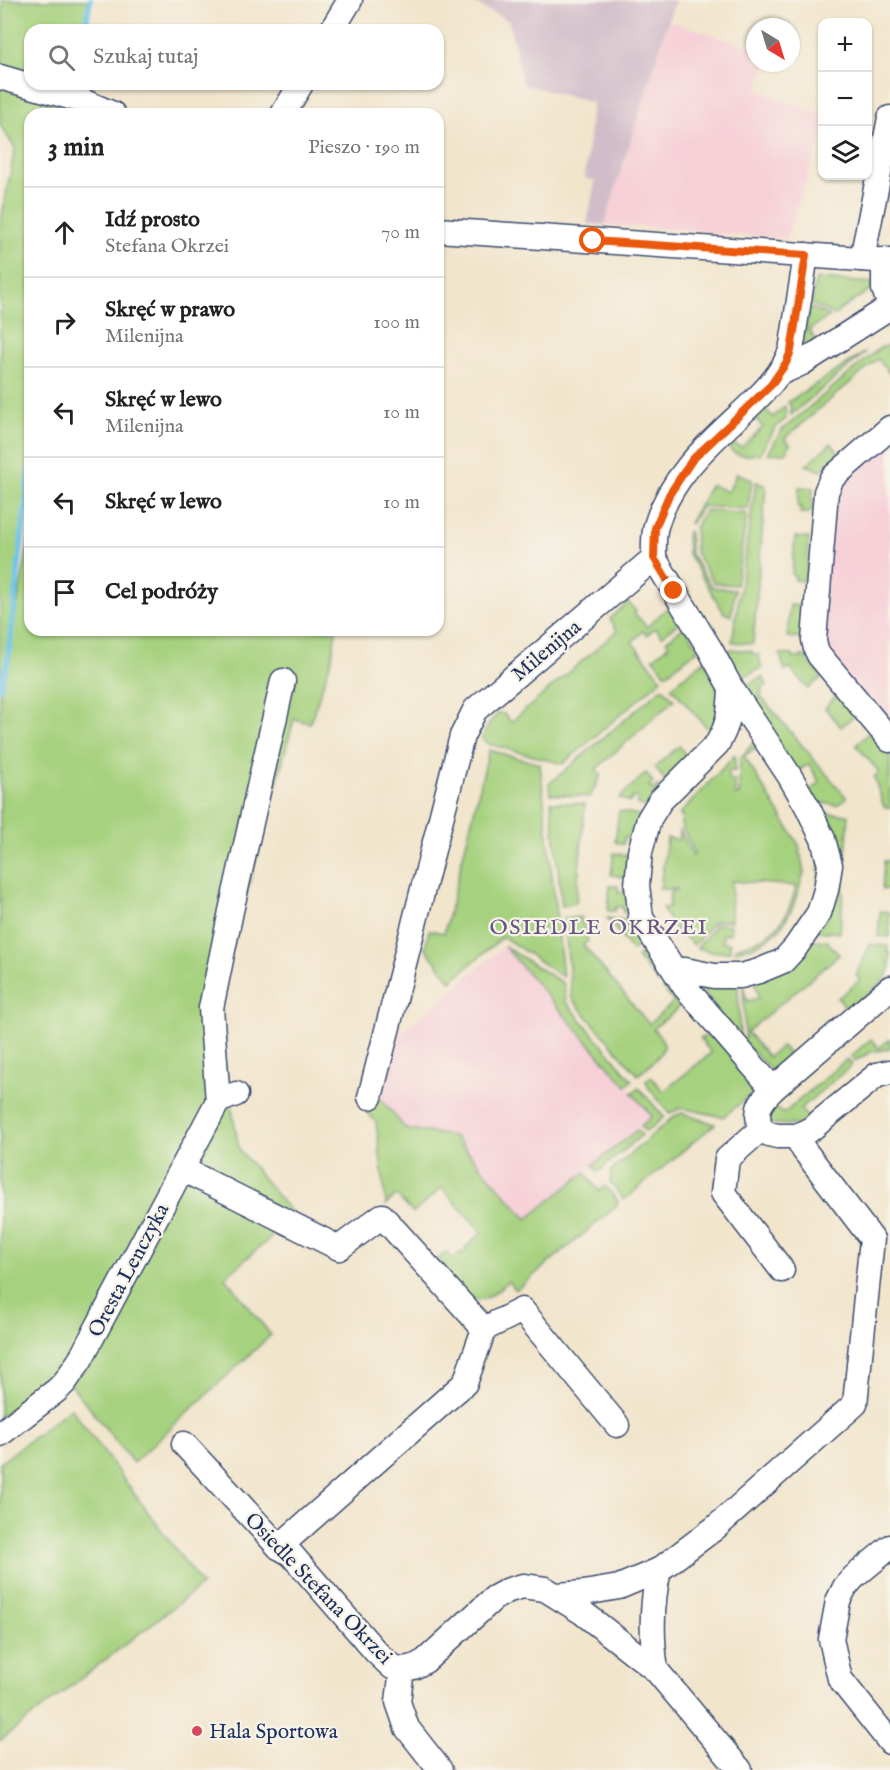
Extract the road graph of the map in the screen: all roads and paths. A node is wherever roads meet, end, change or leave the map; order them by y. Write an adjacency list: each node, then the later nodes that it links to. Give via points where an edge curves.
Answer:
1 (350, 0): 2 (street)
2 (336, 24)
3 (0, 77): 4 (street)
4 (24, 84)
5 (47, 90): 7 (street)
6 (297, 90): 8 (street)
7 (100, 108)
8 (286, 108)
9 (890, 118): 12 (street)
10 (444, 230): 11 (street)
11 (806, 255): 12 (street); 14 (street, via 791,351)
12 (878, 260): 13 (street)
13 (890, 306): 14 (street)
14 (780, 374): 16 (street, via 692,460 669,495 655,528)
15 (890, 428): 19 (street, via 828,483 814,640 819,655)
16 (654, 558): 18 (street); 24 (street, Milenijna, via 470,718 462,736)
17 (283, 681): 27 (street, Oresta Lenczyka, via 212,1008 227,1098)
18 (731, 688): 20 (street, via 724,733 651,814 640,852 641,918); 20 (street, via 789,775 823,839 830,865 826,890 819,913 783,961 741,976)
19 (890, 740)
20 (676, 970): 23 (street)
21 (890, 988): 23 (street)
22 (890, 1072): 26 (street, via 877,1075)
23 (773, 1089): 25 (street, via 758,1108)
24 (370, 1097)
25 (761, 1129): 26 (street, via 777,1136); 28 (street, via 728,1159 723,1193)
26 (796, 1136): 35 (street, via 872,1239 855,1404 715,1528)
27 (182, 1169): 29 (street, via 339,1248 382,1216); 31 (street, Oresta Lenczyka, via 65,1382)
28 (782, 1270)
29 (484, 1329): 30 (street, via 522,1310); 33 (street, via 465,1383)
30 (617, 1425)
31 (0, 1434)
32 (184, 1444): 33 (street, Osiedle Stefana Okrzei)
33 (279, 1547): 37 (street, Osiedle Stefana Okrzei, via 291,1554 392,1668)
34 (890, 1547): 39 (street, via 844,1587 831,1639 840,1679)
35 (659, 1570): 36 (street, via 619,1587); 38 (street, via 653,1596 652,1646)
36 (557, 1595): 37 (street, Osiedle Stefana Okrzei, via 523,1586 509,1590 494,1598 425,1661); 38 (street, Osiedle Stefana Okrzei)
37 (402, 1669): 40 (street, via 398,1701 407,1728)
38 (656, 1670): 41 (street, Osiedle Stefana Okrzei)
39 (890, 1742)
40 (440, 1770)
41 (740, 1770)

